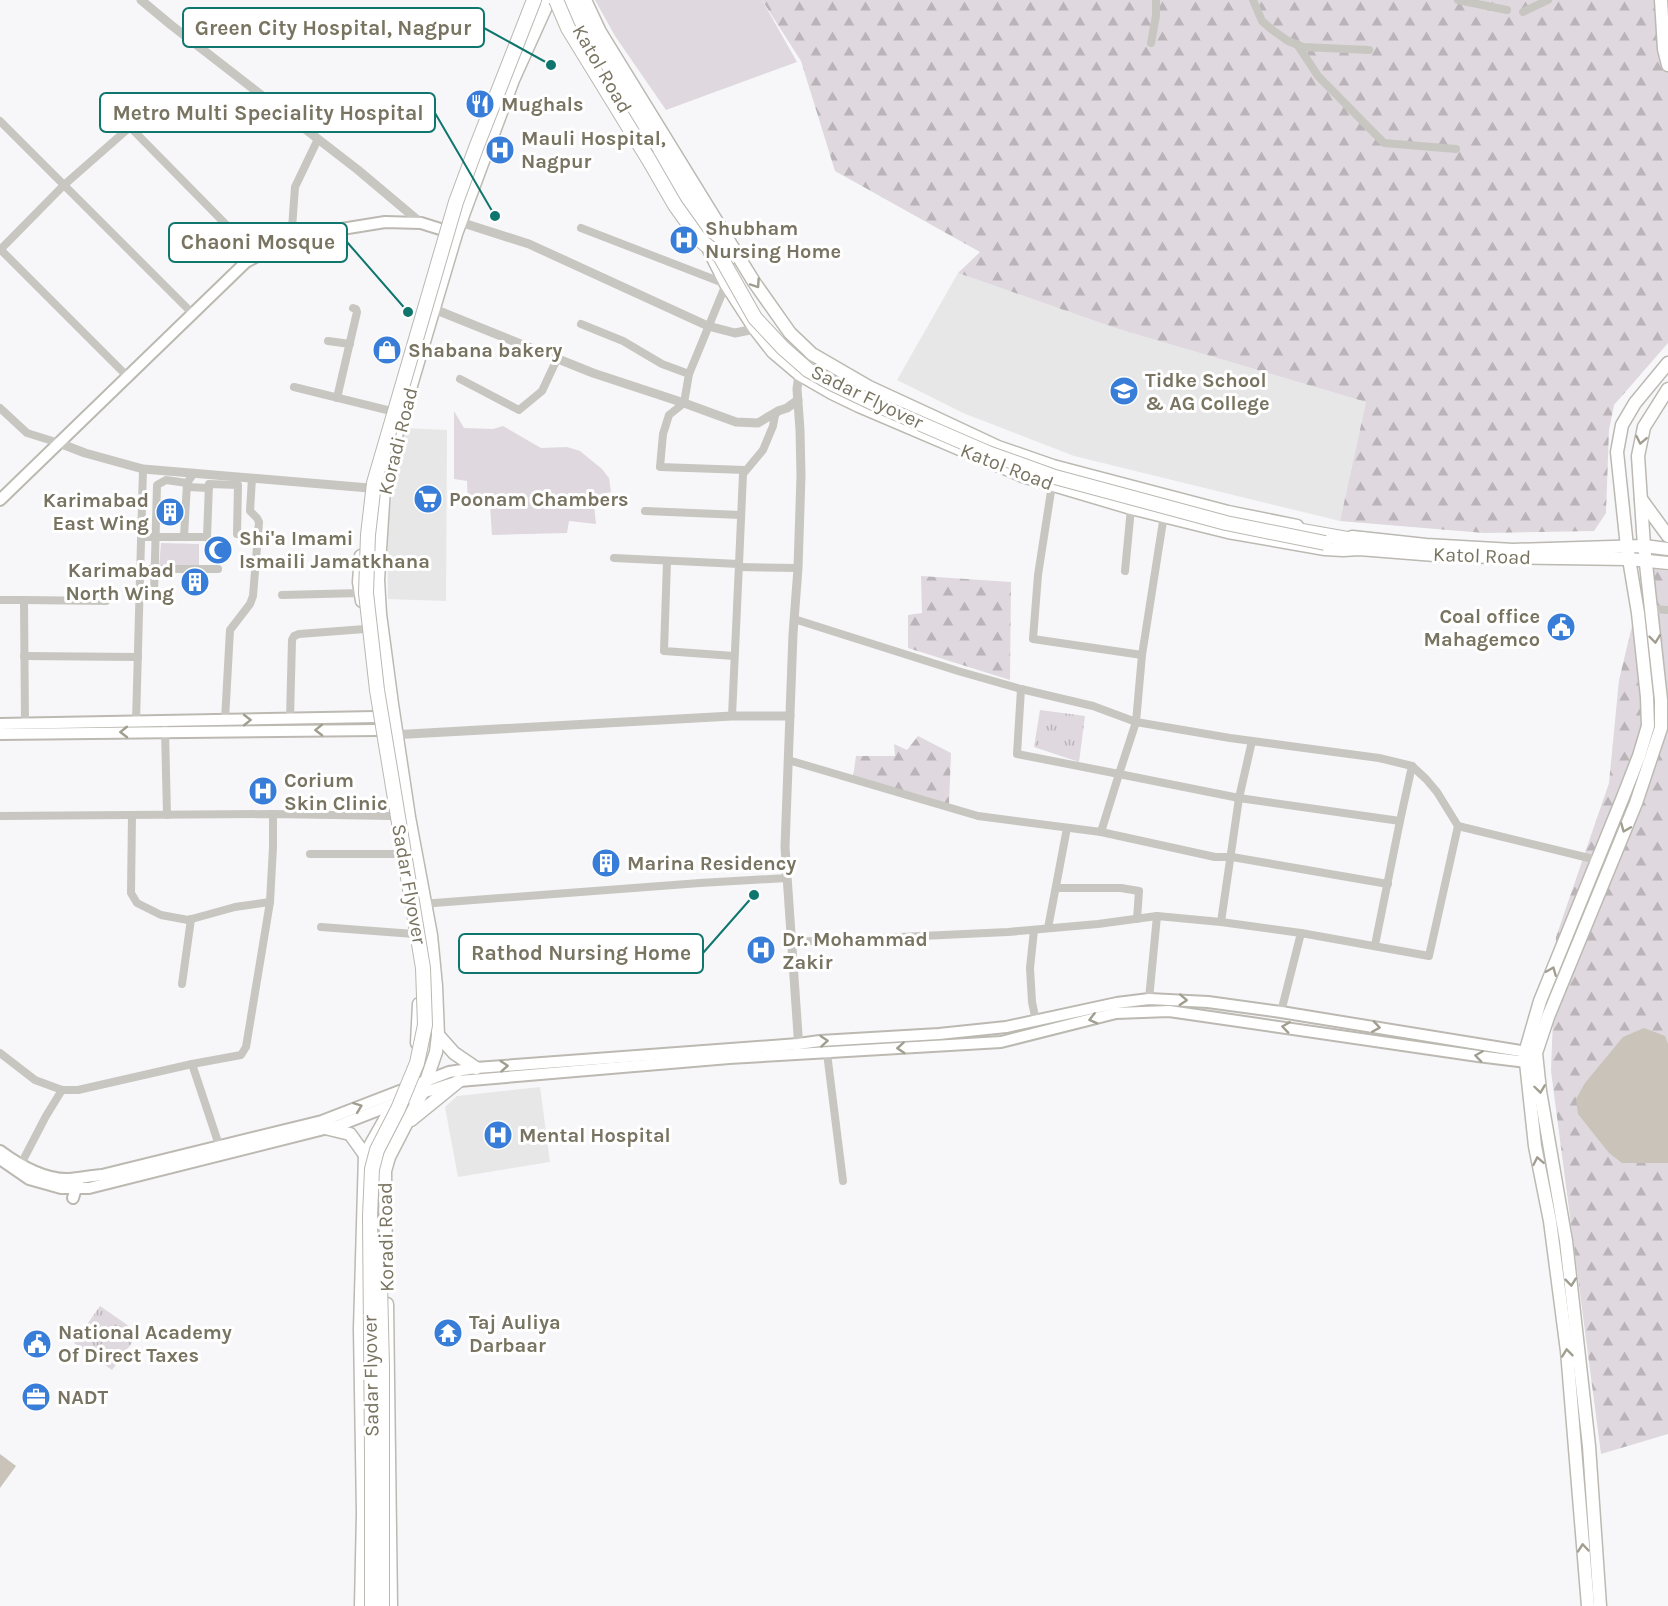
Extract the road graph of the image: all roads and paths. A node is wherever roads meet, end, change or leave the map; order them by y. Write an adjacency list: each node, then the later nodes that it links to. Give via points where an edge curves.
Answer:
1 (141, 0): 22 (street)
2 (549, 0): 16 (main road, Koradi Road)
3 (556, 0): 77 (highway, Sadar Flyover, bridge, via 568,28 675,205 700,240 720,256 755,318 808,370 875,404 1054,477 1226,523)
4 (564, 0): 15 (main road, Katol Road)
5 (572, 0): 77 (highway, Sadar Flyover, bridge, via 749,297 788,345 815,366 977,444 1056,473)
6 (585, 0): 42 (main road, Katol Road, one-way to 42, via 600,32 754,282 790,333)
7 (1156, 0): 17 (street)
8 (1253, 0): 18 (street, via 1262,21)
9 (1458, 0): 13 (street)
10 (1548, 0): 14 (street)
11 (1661, 0): 20 (main road)
12 (533, 3): 26 (main road, Koradi Road, via 471,146); 183 (highway, Sadar Flyover, bridge, via 456,202 374,483 368,535 366,593 377,690 423,968 425,1024 417,1064 372,1169); 184 (highway, Sadar Flyover, bridge, via 459,208 379,478 374,527 371,581 375,637 427,959 431,1026 426,1060 382,1154 378,1177)
13 (1507, 10)
14 (1523, 12)
15 (576, 24): 16 (main road, via 558,19); 32 (main road, Katol Road, via 697,227)
16 (538, 26): 27 (main road, Koradi Road, via 513,80)
17 (1151, 43)
18 (1297, 44): 19 (street); 23 (street, via 1318,76 1384,143)
19 (1369, 50)
20 (1668, 65)
21 (0, 121): 24 (street)
22 (318, 139): 25 (street); 29 (street, via 295,187)
23 (1456, 149)
24 (64, 185): 30 (street); 31 (street, via 130,127); 36 (street)
25 (422, 223): 26 (main road); 29 (main road, via 386,222 317,233)
26 (444, 223): 27 (main road); 33 (main road, Koradi Road)
27 (458, 228): 35 (main road, Koradi Road); 38 (street, via 529,244)
28 (581, 228): 32 (street)
29 (291, 242): 31 (main road)
30 (0, 249): 47 (street)
31 (257, 256): 36 (main road)
32 (726, 284): 38 (street); 39 (main road, Katol Road)
33 (420, 304): 35 (street); 55 (main road, Koradi Road)
34 (353, 308): 41 (street, via 357,312)
35 (433, 309): 43 (street); 118 (main road, Koradi Road, via 384,488 378,580)
36 (193, 314): 47 (main road)
37 (581, 324): 45 (street)
38 (708, 326): 39 (street, via 735,333); 45 (street)
39 (755, 329): 46 (main road, Katol Road, via 773,352)
40 (328, 341): 41 (street)
41 (350, 344): 51 (street)
42 (812, 354): 46 (street); 78 (main road, Katol Road, via 869,387 998,447 1053,466)
43 (557, 359): 48 (street, via 543,391 519,410); 53 (street)
44 (1668, 363): 81 (main road, via 1622,425 1617,452)
45 (689, 374): 53 (street)
46 (799, 374): 52 (street); 63 (main road, Katol Road, via 859,406)
47 (128, 377): 57 (main road)
48 (460, 379)
49 (294, 387): 51 (street)
50 (1668, 389): 66 (main road, one-way to 66, via 1644,427 1638,456)
51 (337, 398): 55 (street)
52 (798, 400): 56 (street); 87 (street)
53 (684, 403): 56 (street, via 736,422 758,423); 59 (street, via 669,415 660,467)
54 (0, 408): 57 (street, via 27,433)
55 (391, 411): 65 (main road, Koradi Road)
56 (778, 411): 59 (street, via 763,450)
57 (59, 443): 58 (street); 67 (main road)
58 (143, 469): 60 (street); 74 (street)
59 (745, 470): 70 (street)
60 (197, 473): 61 (street); 62 (street); 64 (street)
61 (252, 478): 65 (street); 110 (street, via 250,511 259,522 253,596 230,630)
62 (187, 485): 64 (street); 75 (street, via 166,480 157,485); 76 (street)
63 (1052, 485): 68 (main road, Katol Road); 102 (street, via 1038,575 1034,639)
64 (209, 486): 72 (street, via 238,485); 76 (street, via 207,537)
65 (369, 488): 92 (main road, Koradi Road, via 363,524)
66 (1641, 498): 73 (main road); 79 (main road)
67 (0, 500)
68 (1131, 508): 71 (main road, Katol Road); 91 (street)
69 (645, 512): 70 (street)
70 (741, 515): 86 (street)
71 (1164, 515): 78 (main road, Katol Road, via 1228,532 1325,549 1343,550); 102 (street)
72 (237, 534)
73 (1668, 536)
74 (141, 537): 75 (street); 88 (street)
75 (155, 537): 76 (street); 89 (street)
76 (184, 537)
77 (1326, 539): 78 (highway, Sadar Flyover)
78 (1361, 544): 81 (main road, Katol Road)
79 (1644, 546): 80 (main road, Katol Road); 81 (main road, Katol Road); 83 (main road)
80 (1668, 549)
81 (1628, 553): 83 (main road, Katol Road); 136 (main road, via 1648,726)
82 (614, 558): 84 (street)
83 (1647, 560): 85 (main road, Katol Road); 98 (main road)
84 (667, 561): 86 (street); 104 (street, via 664,651)
85 (1668, 563)
86 (739, 566): 87 (street); 104 (street)
87 (798, 568): 100 (street)
88 (140, 569): 89 (street); 105 (street)
89 (155, 569): 90 (street); 93 (street)
90 (218, 569)
91 (1125, 571)
92 (361, 592): 94 (street); 101 (main road, Koradi Road)
93 (154, 595)
94 (282, 595)
95 (0, 600): 96 (street)
96 (24, 600): 97 (street); 103 (street)
97 (105, 601)
98 (1651, 609): 99 (street); 162 (main road, one-way to 162, via 1661,728 1636,802)
99 (1668, 610)
100 (794, 619): 106 (street); 108 (street)
101 (365, 629): 109 (street, via 294,636); 116 (main road, Koradi Road)
102 (1142, 655): 112 (street)
103 (24, 656): 105 (street); 113 (street)
104 (734, 656): 107 (street)
105 (138, 657): 111 (street)
106 (1021, 689): 112 (street, via 1093,706); 122 (street, via 1017,754)
107 (732, 716): 108 (street); 118 (street)
108 (790, 716): 120 (street)
109 (290, 719): 110 (main road, one-way to 109); 116 (main road)
110 (225, 720): 115 (main road)
111 (136, 722): 113 (main road); 115 (main road)
112 (1136, 722): 119 (street); 122 (street)
113 (25, 723): 114 (main road)
114 (0, 724)
115 (165, 726): 116 (main road, one-way to 115); 117 (main road, one-way to 117); 126 (street)
116 (377, 728): 118 (street); 128 (main road, Koradi Road)
117 (0, 734)
118 (398, 735): 142 (main road, Koradi Road)
119 (1252, 741): 121 (street); 123 (street)
120 (788, 760): 131 (street, via 978,816); 137 (street)
121 (1412, 766): 129 (street); 130 (street, via 1437,792)
122 (1119, 774): 123 (street); 132 (street)
123 (1239, 798): 129 (street); 135 (street)
124 (273, 814): 126 (street); 128 (street); 140 (street)
125 (132, 815): 126 (street); 127 (street); 144 (street, via 131,893 137,903 161,915)
126 (167, 815)
127 (0, 816)
128 (391, 816): 134 (main road, Koradi Road)
129 (1400, 821): 138 (street)
130 (1458, 825): 136 (street); 153 (street, via 1429,956)
131 (1067, 828): 132 (street); 139 (street)
132 (1101, 832): 135 (street, via 1215,857)
133 (310, 854): 134 (street)
134 (399, 854): 141 (main road, Koradi Road)
135 (1232, 857): 138 (street); 146 (street)
136 (1597, 860): 162 (main road, one-way to 136, via 1540,1000)
137 (788, 878): 142 (street); 152 (street)
138 (1388, 885): 153 (street)
139 (1056, 888): 145 (street, via 1139,891); 148 (street)
140 (270, 902): 144 (street); 163 (street, via 246,1047 241,1055)
141 (409, 904): 142 (street); 151 (main road, Koradi Road)
142 (424, 904): 158 (main road, Koradi Road, via 435,976)
143 (1157, 916): 145 (street); 146 (street); 155 (street)
144 (191, 919): 154 (street)
145 (1137, 919): 148 (street)
146 (1221, 922): 150 (street)
147 (321, 927): 151 (street)
148 (1048, 928): 149 (street)
149 (1034, 930): 152 (street); 157 (street, via 1030,968)
150 (1301, 933): 153 (street); 156 (street)
151 (414, 934): 168 (main road, Koradi Road, via 419,984 417,1048)
152 (792, 942): 159 (street)
153 (1375, 945)
154 (182, 984)
155 (1149, 999): 156 (main road, one-way to 156); 157 (main road)
156 (1281, 1012): 162 (main road, one-way to 162)
157 (1036, 1021): 159 (main road, one-way to 157, via 820,1041 939,1034)
158 (438, 1035): 164 (main road, via 454,1053); 165 (main road, Koradi Road)
159 (799, 1050): 161 (main road); 164 (main road, one-way to 159); 166 (main road)
160 (0, 1053): 167 (street, via 35,1080)
161 (827, 1053): 162 (main road, one-way to 161, via 1169,1011 1116,1013 1001,1042); 178 (street)
162 (1531, 1058): 186 (main road, one-way to 162, via 1567,1351 1550,1221 1535,1146); 187 (main road, one-way to 187, via 1566,1241 1589,1446)
163 (192, 1064): 167 (street, via 78,1090); 173 (street)
164 (476, 1068): 165 (main road)
165 (426, 1080): 168 (main road); 169 (main road, Koradi Road)
166 (459, 1081): 169 (main road); 171 (main road)
167 (62, 1090): 177 (street)
168 (402, 1090): 170 (main road, Koradi Road); 173 (main road, one-way to 168, via 322,1121)
169 (422, 1093): 170 (main road); 171 (main road, Koradi Road)
170 (394, 1104): 172 (main road); 175 (main road, Koradi Road)
171 (406, 1124): 181 (main road, Koradi Road, via 385,1171)
172 (325, 1128): 173 (main road); 175 (main road, via 350,1134)
173 (221, 1150): 179 (main road, via 102,1175)
174 (0, 1151): 177 (main road)
175 (364, 1155): 180 (main road, Koradi Road, via 360,1320)
176 (0, 1159): 179 (main road, via 29,1179)
177 (21, 1164): 179 (main road, via 67,1179)
178 (843, 1181)
179 (76, 1188)
180 (362, 1581): 181 (main road); 182 (main road, Koradi Road)
181 (391, 1581): 185 (main road, Koradi Road)
182 (361, 1606)
183 (372, 1606)
184 (382, 1606)
185 (391, 1606)
186 (1588, 1606)
187 (1600, 1606)

